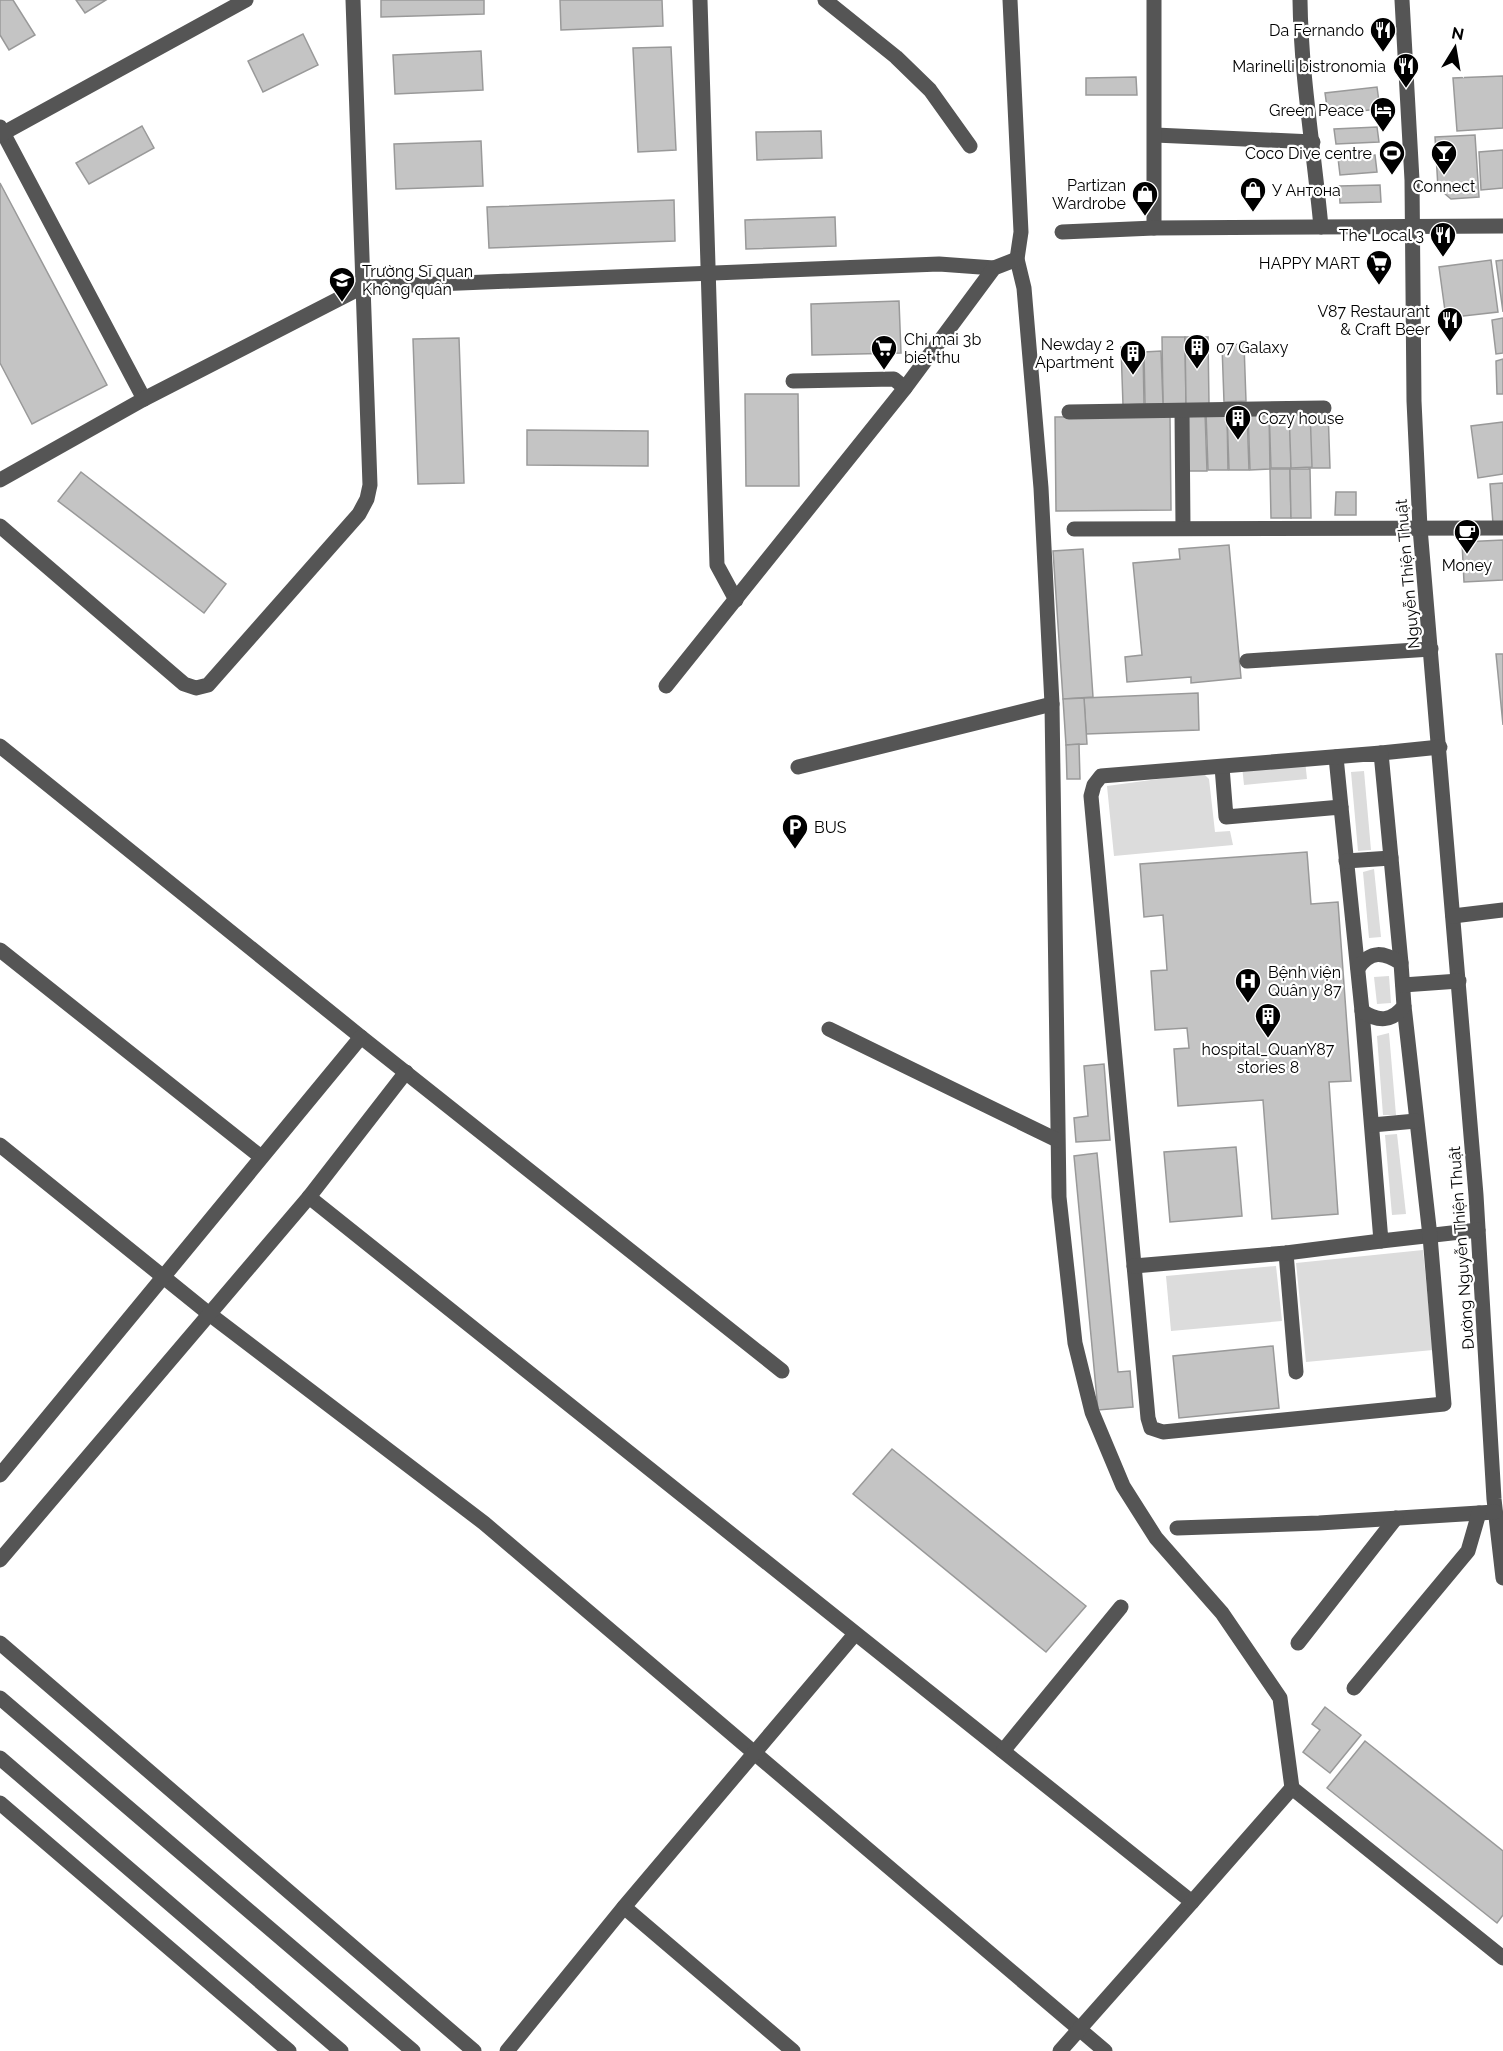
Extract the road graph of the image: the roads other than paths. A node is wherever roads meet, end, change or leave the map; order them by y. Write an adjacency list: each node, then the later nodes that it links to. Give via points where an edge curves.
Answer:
1 (246, 0): 9 (street)
2 (353, 0): 21 (street)
3 (700, 0): 20 (street)
4 (825, 0): 12 (street, via 930,90)
5 (1010, 0): 18 (street, via 1021,232)
6 (1154, 0): 10 (street)
7 (1300, 0): 11 (street, via 1303,81)
8 (1402, 0): 16 (street, Nguyễn Thiện Thuật)
9 (1, 132): 24 (street)
10 (1155, 135): 11 (street); 15 (street)
11 (1313, 142): 14 (street)
12 (970, 146)
13 (1503, 226): 16 (street)
14 (1321, 227): 15 (street); 16 (street)
15 (1154, 228): 17 (street)
16 (1413, 229): 31 (street, Nguyễn Thiện Thuật, via 1414,401)
17 (1062, 232)
18 (1017, 259): 19 (street); 38 (street, via 1024,288 1040,476)
19 (994, 268): 20 (street, via 939,264); 23 (street)
20 (709, 271): 21 (street); 34 (street, via 717,565)
21 (362, 286): 24 (street); 29 (street, via 370,485 367,499 359,514 208,685 196,688 184,684)
22 (793, 381): 23 (street, via 894,379)
23 (904, 388): 34 (street)
24 (144, 399): 28 (street)
25 (1324, 408): 26 (street)
26 (1182, 411): 27 (street); 30 (street)
27 (1069, 412)
28 (0, 480)
29 (0, 526)
30 (1184, 528): 31 (street); 33 (street)
31 (1420, 528): 32 (street); 35 (street, Nguyễn Thiện Thuật)
32 (1503, 528)
33 (1074, 529)
34 (736, 600): 37 (street)
35 (1431, 649): 36 (street); 40 (street, Nguyễn Thiện Thuật)
36 (1247, 661)
37 (666, 686)
38 (1052, 704): 43 (street); 62 (street)
39 (0, 746): 58 (street)
40 (1440, 747): 41 (street); 49 (street, Nguyễn Thiện Thuật)
41 (1382, 753): 42 (street); 46 (street)
42 (1336, 757): 44 (street); 45 (street)
43 (798, 767)
44 (1222, 767): 45 (street, via 1226,816); 70 (street, via 1101,776 1091,796)
45 (1341, 807): 47 (street)
46 (1391, 858): 47 (street); 51 (street)
47 (1347, 861): 52 (street)
48 (1503, 910): 49 (street)
49 (1453, 915): 53 (street, Đường Nguyễn Thiện Thuật)
50 (0, 950): 64 (street)
51 (1401, 963): 52 (street, via 1377,953 1365,958); 54 (street)
52 (1358, 968): 56 (street)
53 (1459, 981): 54 (street); 66 (street, Đường Nguyễn Thiện Thuật)
54 (1403, 985): 55 (street)
55 (1404, 1006): 56 (street, via 1386,1020); 60 (street)
56 (1362, 1011): 61 (street)
57 (830, 1029): 62 (street)
58 (361, 1037): 59 (street); 64 (street)
59 (406, 1072): 65 (street); 73 (street)
60 (1416, 1121): 61 (street); 67 (street)
61 (1372, 1125): 68 (street)
62 (1057, 1140): 91 (street, via 1072,1324 1092,1412 1123,1486 1168,1551 1222,1613 1280,1698)
63 (0, 1145): 71 (street)
64 (261, 1157): 71 (street)
65 (309, 1197): 72 (street); 83 (street)
66 (1478, 1230): 67 (street); 76 (street, Đường Nguyễn Thiện Thuật)
67 (1430, 1236): 68 (street); 70 (street, via 1445,1398 1444,1404 1438,1406 1163,1432 1151,1428)
68 (1381, 1241): 69 (street)
69 (1286, 1253): 70 (street); 74 (street)
70 (1134, 1266)
71 (161, 1276): 72 (street); 75 (street)
72 (208, 1313): 80 (street); 89 (street, via 484,1523)
73 (782, 1371)
74 (1296, 1372)
75 (0, 1474)
76 (1497, 1503): 77 (street); 81 (street, Đường Nguyễn Thiện Thuật)
77 (1479, 1513): 78 (street); 86 (street, via 1468,1551)
78 (1396, 1518): 79 (street); 85 (street)
79 (1177, 1528)
80 (0, 1560)
81 (1503, 1578)
82 (1121, 1607): 88 (street)
83 (855, 1634): 88 (street); 89 (street)
84 (0, 1643): 100 (street)
85 (1298, 1643)
86 (1354, 1688)
87 (0, 1698): 99 (street)
88 (1003, 1751): 93 (street)
89 (753, 1754): 94 (street); 96 (street)
90 (0, 1758): 98 (street)
91 (1292, 1788): 93 (street); 95 (street)
92 (0, 1803): 97 (street)
93 (1192, 1902): 96 (street)
94 (624, 1907): 101 (street); 102 (street)
95 (1503, 1958)
96 (1079, 2029): 103 (street); 104 (street)
97 (289, 2051)
98 (341, 2051)
99 (413, 2051)
100 (474, 2051)
101 (507, 2051)
102 (793, 2051)
103 (1060, 2051)
104 (1105, 2051)

